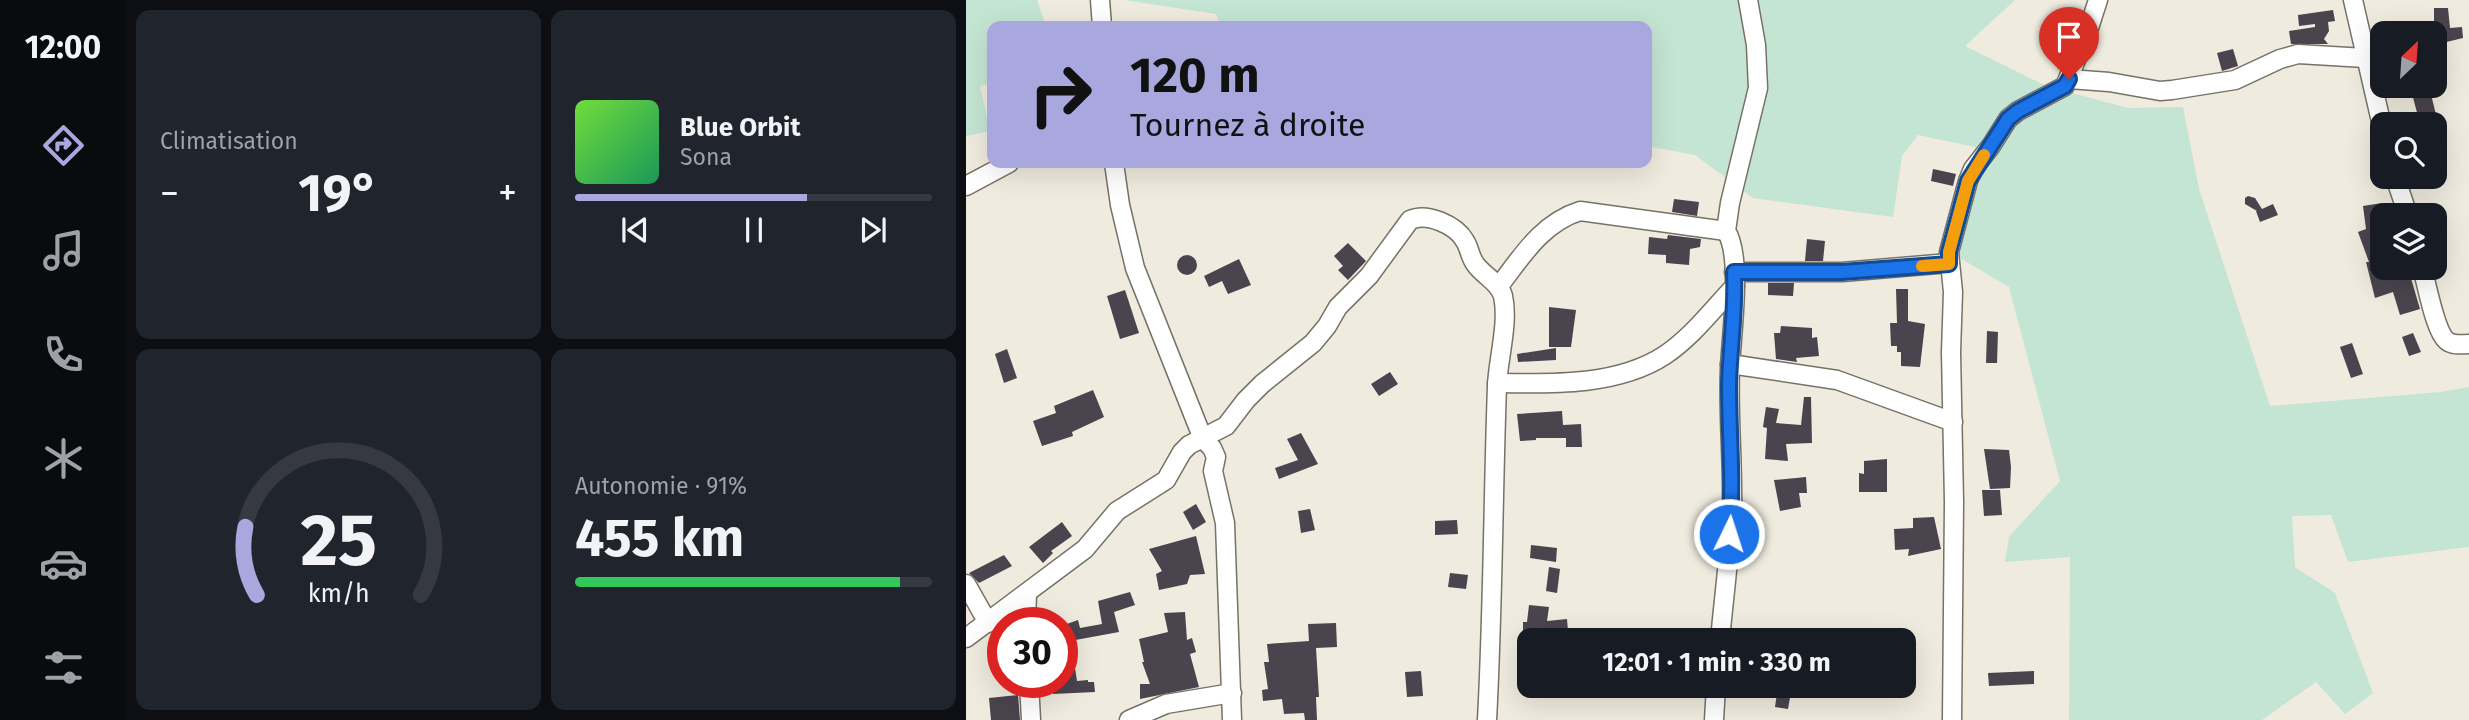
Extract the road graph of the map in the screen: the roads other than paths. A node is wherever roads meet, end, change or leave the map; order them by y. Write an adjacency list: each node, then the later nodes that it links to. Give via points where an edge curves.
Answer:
1 (1100, 0): 5 (street)
2 (1748, 0): 12 (street, via 1758,88)
3 (2098, 0): 7 (street)
4 (2353, 0): 6 (street)
5 (1102, 21)
6 (2365, 58): 7 (street, via 2298,54 2235,80 2160,91); 8 (street)
7 (2069, 79): 13 (street, via 2065,86 2008,119 1973,169)
8 (2378, 112)
9 (1000, 168): 11 (street)
10 (1115, 168): 21 (street, via 1135,268)
11 (966, 186)
12 (1727, 230): 14 (street); 16 (street, via 1580,211 1537,237)
13 (1949, 264): 14 (street); 20 (street)
14 (1734, 279): 18 (street); 19 (street, via 1686,338 1645,366 1569,384)
15 (2425, 280): 17 (street, via 2446,340)
16 (1499, 286): 19 (street, via 1504,309); 21 (street, via 1475,265 1460,234 1427,217 1410,220 1313,342 1262,384 1226,426)
17 (2469, 344)
18 (1730, 364): 20 (street, via 1837,380); 28 (street, via 1732,508)
19 (1497, 383): 36 (street)
20 (1953, 422): 38 (street)
21 (1203, 439): 23 (street, via 1182,452 1166,480 1117,510 1084,549); 30 (street, via 1216,457 1213,471 1225,523)
22 (966, 584): 26 (street)
23 (1027, 593): 24 (street); 25 (street)
24 (1008, 607)
25 (1027, 607)
26 (987, 620)
27 (987, 623): 29 (street)
28 (1721, 628)
29 (966, 638)
30 (1232, 693): 34 (street, via 1166,705); 35 (street)
31 (1030, 698): 33 (street)
32 (1715, 698): 37 (street)
33 (1031, 720)
34 (1129, 720)
35 (1232, 720)
36 (1487, 720)
37 (1714, 720)
38 (1952, 720)

